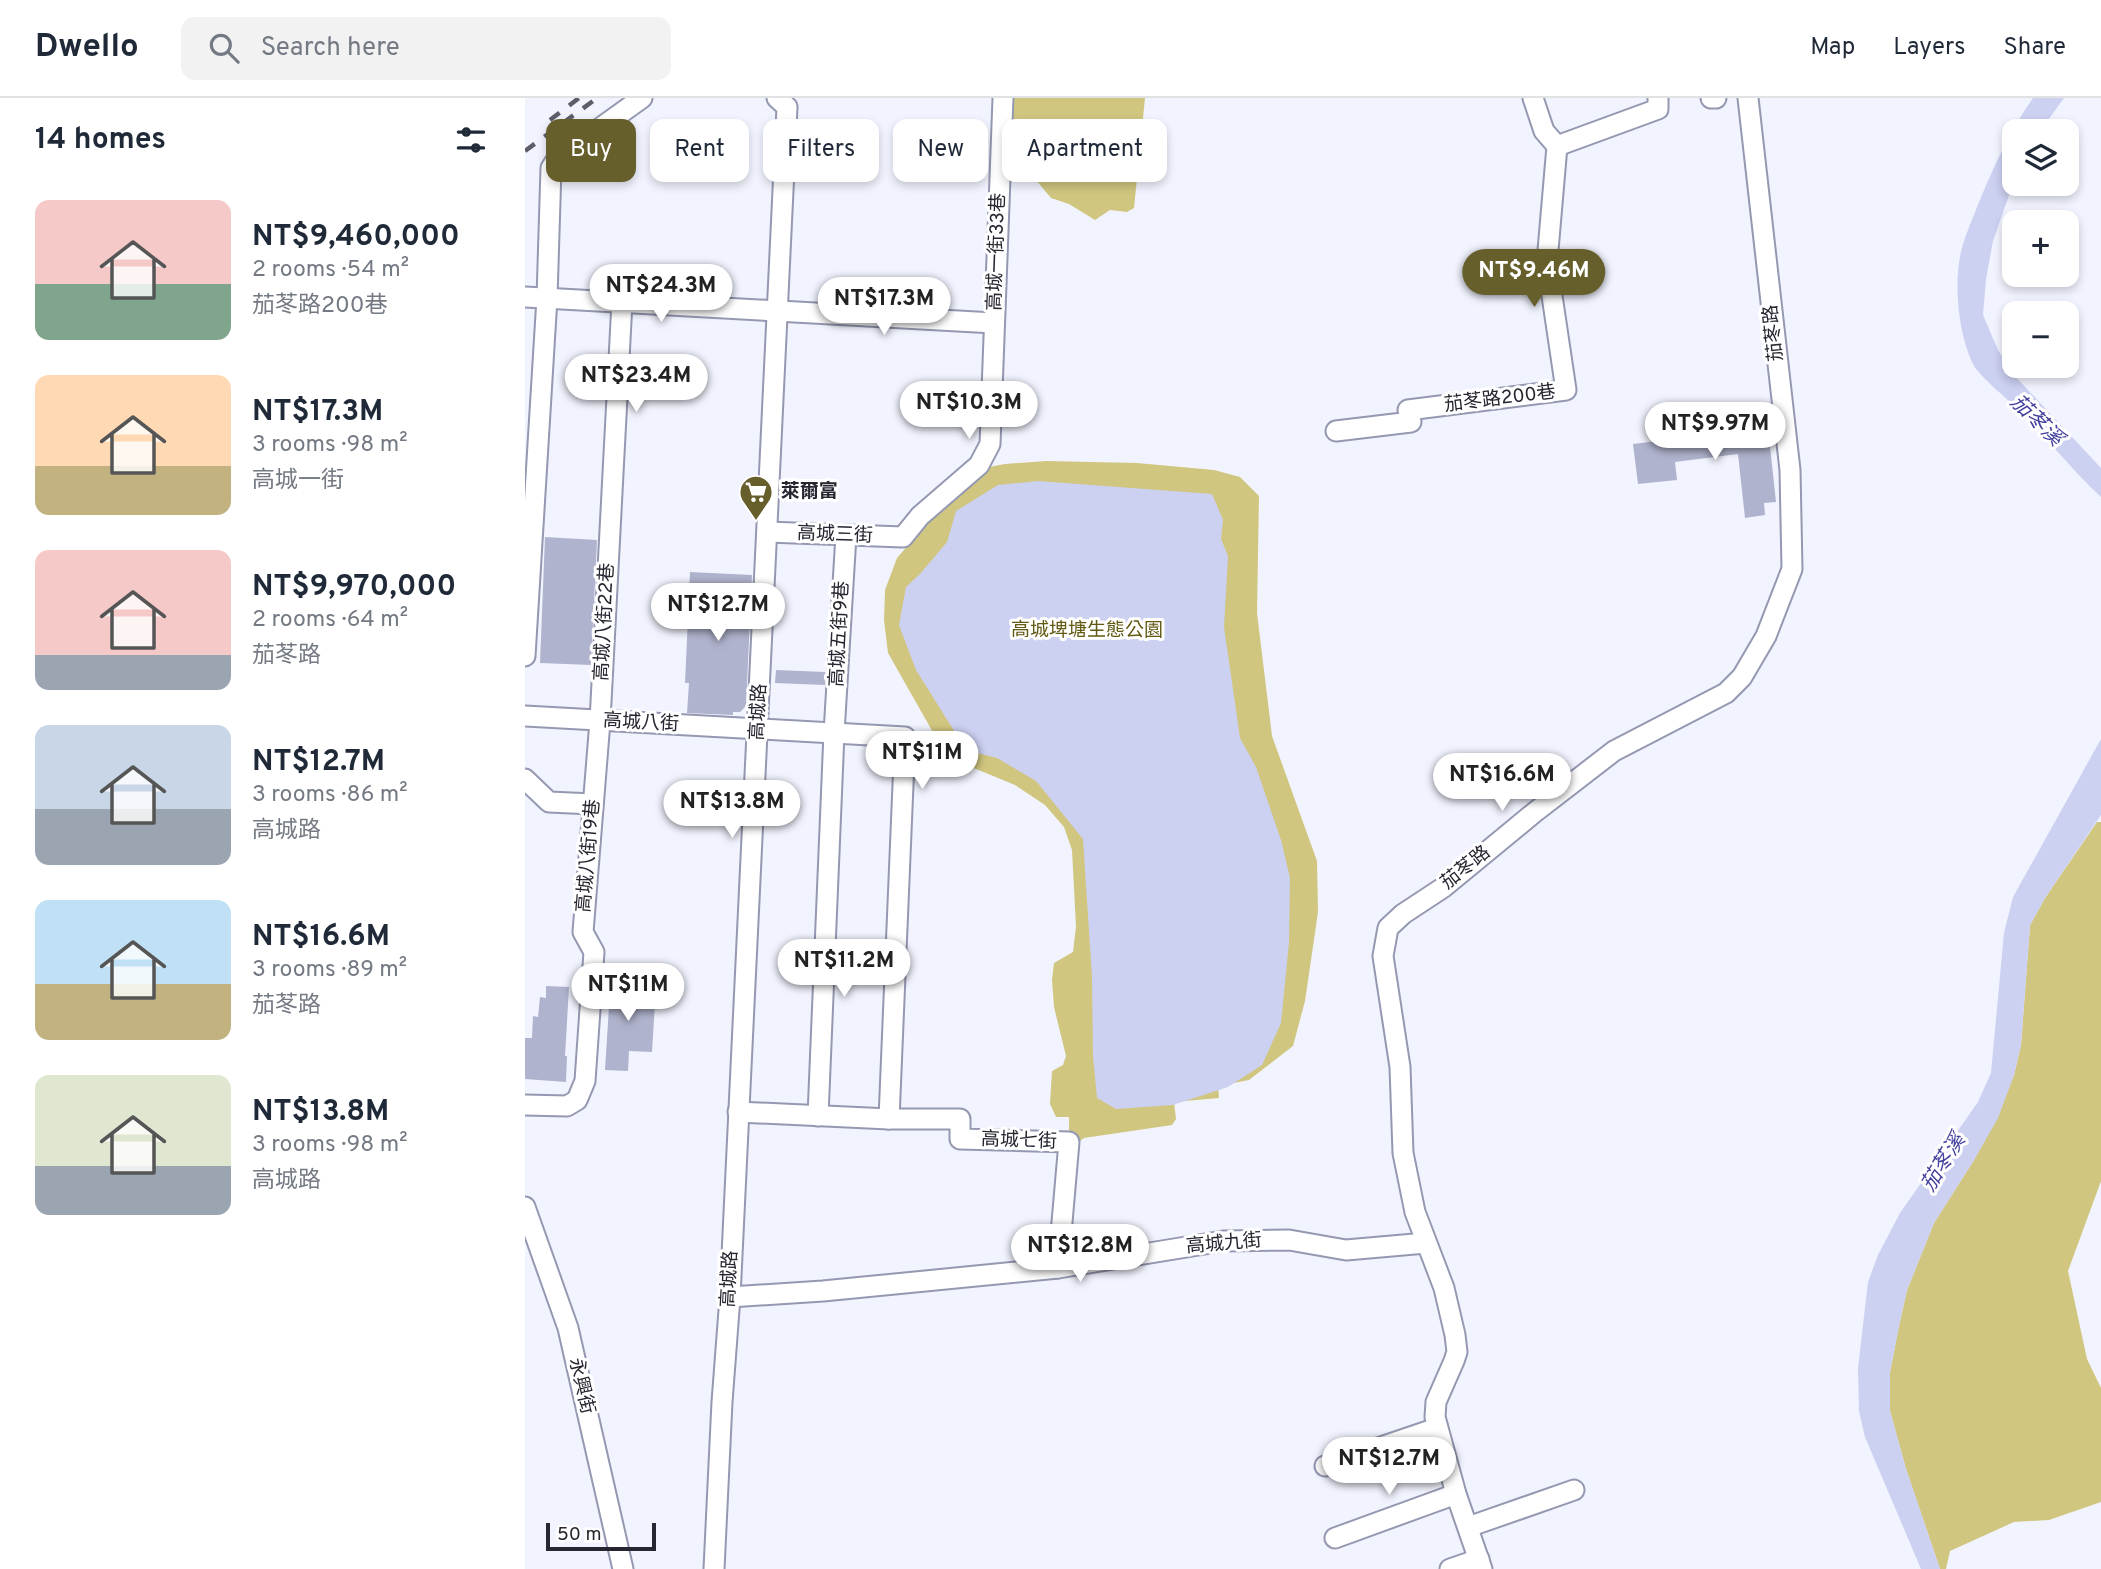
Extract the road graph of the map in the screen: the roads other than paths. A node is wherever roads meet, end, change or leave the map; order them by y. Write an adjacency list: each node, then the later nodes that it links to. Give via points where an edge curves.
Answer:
1 (642, 98): 9 (street, via 551,168)
2 (1003, 98): 12 (street, 高城一街33巷)
3 (1533, 98): 7 (street, via 1544,131)
4 (1658, 98): 7 (street, via 1658,109)
5 (1748, 98): 29 (street, 茄苳路, via 1790,470 1792,569 1766,636 1742,677 1726,693 1614,751 1388,928 1383,956 1400,1067 1403,1153)
6 (785, 101): 11 (street, 高城路)
7 (1557, 146): 13 (street, 茄苳路200巷, via 1547,262 1566,390 1408,410 1411,422)
8 (525, 297): 9 (street)
9 (547, 298): 10 (street); 17 (street)
10 (622, 302): 11 (street); 19 (street, 高城八街22巷)
11 (777, 311): 12 (street); 14 (street, 高城路)
12 (993, 323): 16 (street, 高城一街33巷, via 990,444 984,458)
13 (1336, 431)
14 (767, 532): 15 (street, 高城三街); 20 (street, 高城路)
15 (846, 535): 16 (street, 高城三街); 21 (street, 高城五街9巷)
16 (903, 537)
17 (525, 656)
18 (525, 716): 19 (street, 高城八街)
19 (600, 721): 20 (street, 高城八街); 23 (street, 高城八街19巷)
20 (758, 729): 21 (street, 高城八街); 25 (street, 高城路)
21 (834, 733): 26 (street, 高城五街9巷); 27 (street, 高城八街, via 905,737)
22 (525, 779): 23 (street, via 549,802)
23 (593, 804): 24 (street, 高城八街19巷, via 583,932 594,952 585,1081 577,1100 567,1106)
24 (525, 1105)
25 (738, 1112): 26 (street, 高城七街); 31 (street, 高城路)
26 (818, 1116): 27 (street, 高城七街)
27 (889, 1119): 30 (street, 高城七街, via 960,1119 960,1139 1069,1142)
28 (525, 1207): 39 (street, 永興街, via 568,1328)
29 (1426, 1244): 30 (street, 高城九街, via 1346,1250 1289,1240 1223,1241); 32 (street, 茄苳路, via 1444,1289 1457,1352 1436,1402)
30 (1058, 1268): 31 (street, 高城九街)
31 (730, 1297): 40 (street, 高城路)
32 (1437, 1428): 33 (street); 35 (street, 茄苳路)
33 (1325, 1466)
34 (1574, 1490): 36 (street)
35 (1456, 1494): 36 (street, 茄苳路); 37 (street)
36 (1468, 1527): 38 (street, 茄苳路)
37 (1335, 1538)
38 (1481, 1564): 41 (street)
39 (623, 1569)
40 (714, 1569)
41 (1450, 1569)

